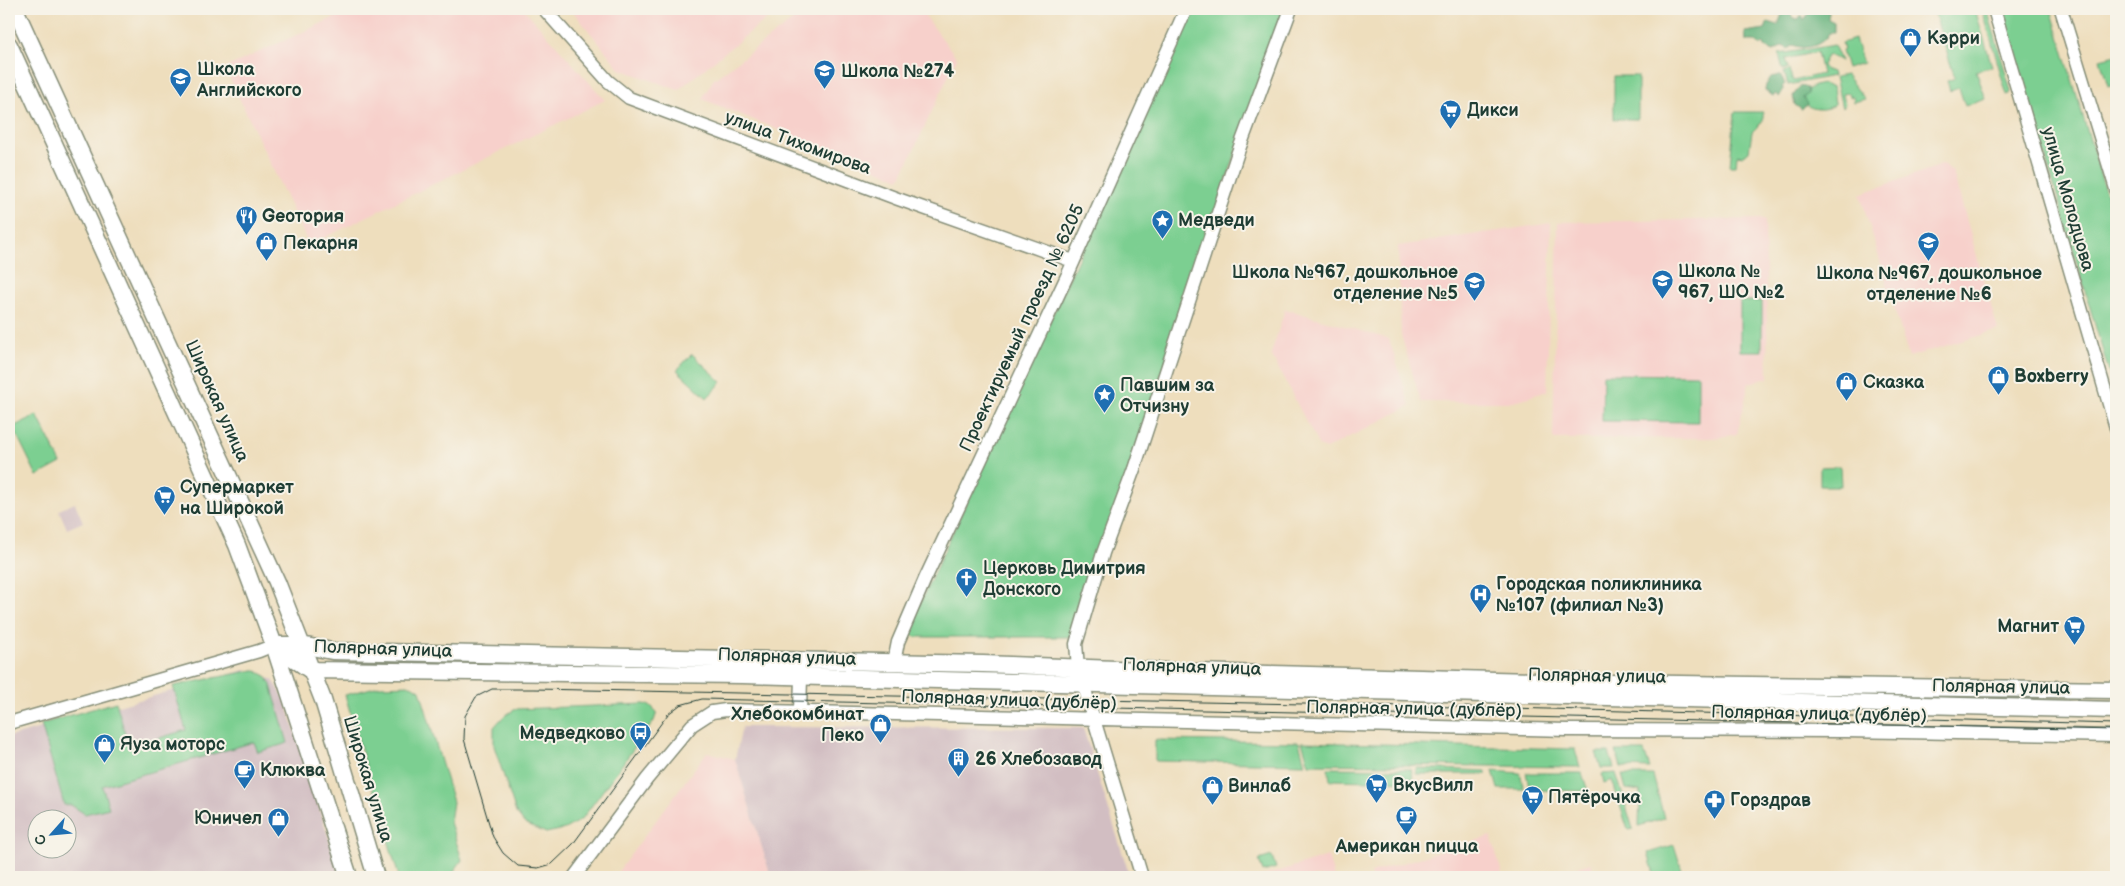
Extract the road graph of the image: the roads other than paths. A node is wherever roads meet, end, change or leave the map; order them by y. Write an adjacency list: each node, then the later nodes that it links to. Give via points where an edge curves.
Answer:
1 (14, 9): 8 (main road, Широкая улица)
2 (544, 9): 13 (street, улица Тихомирова, via 608,81 629,98)
3 (1186, 9): 13 (street, Проектируемый проезд № 6205)
4 (1290, 9): 18 (street, via 1238,152 1134,469 1103,553 1076,644)
5 (1994, 9): 14 (street, улица Молодцова)
6 (2061, 9): 12 (street)
7 (9, 45): 9 (main road)
8 (38, 60): 9 (street, via 39,68 34,74 26,74); 10 (main road, Широкая улица)
9 (20, 69): 11 (main road)
10 (65, 118): 11 (street, via 59,112 51,112 46,118); 16 (main road, Широкая улица, via 269,564)
11 (46, 126): 15 (main road, via 236,545)
12 (2116, 189)
13 (1073, 261): 17 (street, Проектируемый проезд № 6205, via 925,579 898,642)
14 (2116, 428)
15 (274, 644): 16 (main road, Полярная улица); 19 (main road, Полярная улица); 26 (street, Полярная улица); 28 (main road)
16 (301, 645): 17 (main road, Полярная улица, via 332,651); 19 (main road, Широкая улица)
17 (894, 662): 18 (main road, Полярная улица)
18 (1078, 667): 21 (street); 22 (main road, Полярная улица, via 1610,683)
19 (310, 670): 20 (main road, Полярная улица); 29 (main road, Широкая улица, via 323,700)
20 (801, 678): 21 (main road, Полярная улица); 24 (street)
21 (1083, 684): 23 (main road, Полярная улица); 25 (street)
22 (2116, 690)
23 (2116, 710)
24 (800, 712): 25 (street, Полярная улица (дублёр)); 30 (street, Полярная улица (дублёр), via 712,712 692,725)
25 (1093, 719): 27 (street, Полярная улица (дублёр)); 31 (street)
26 (9, 724)
27 (2116, 736)
28 (349, 877)
29 (376, 877)
30 (574, 877)
31 (1142, 877)

